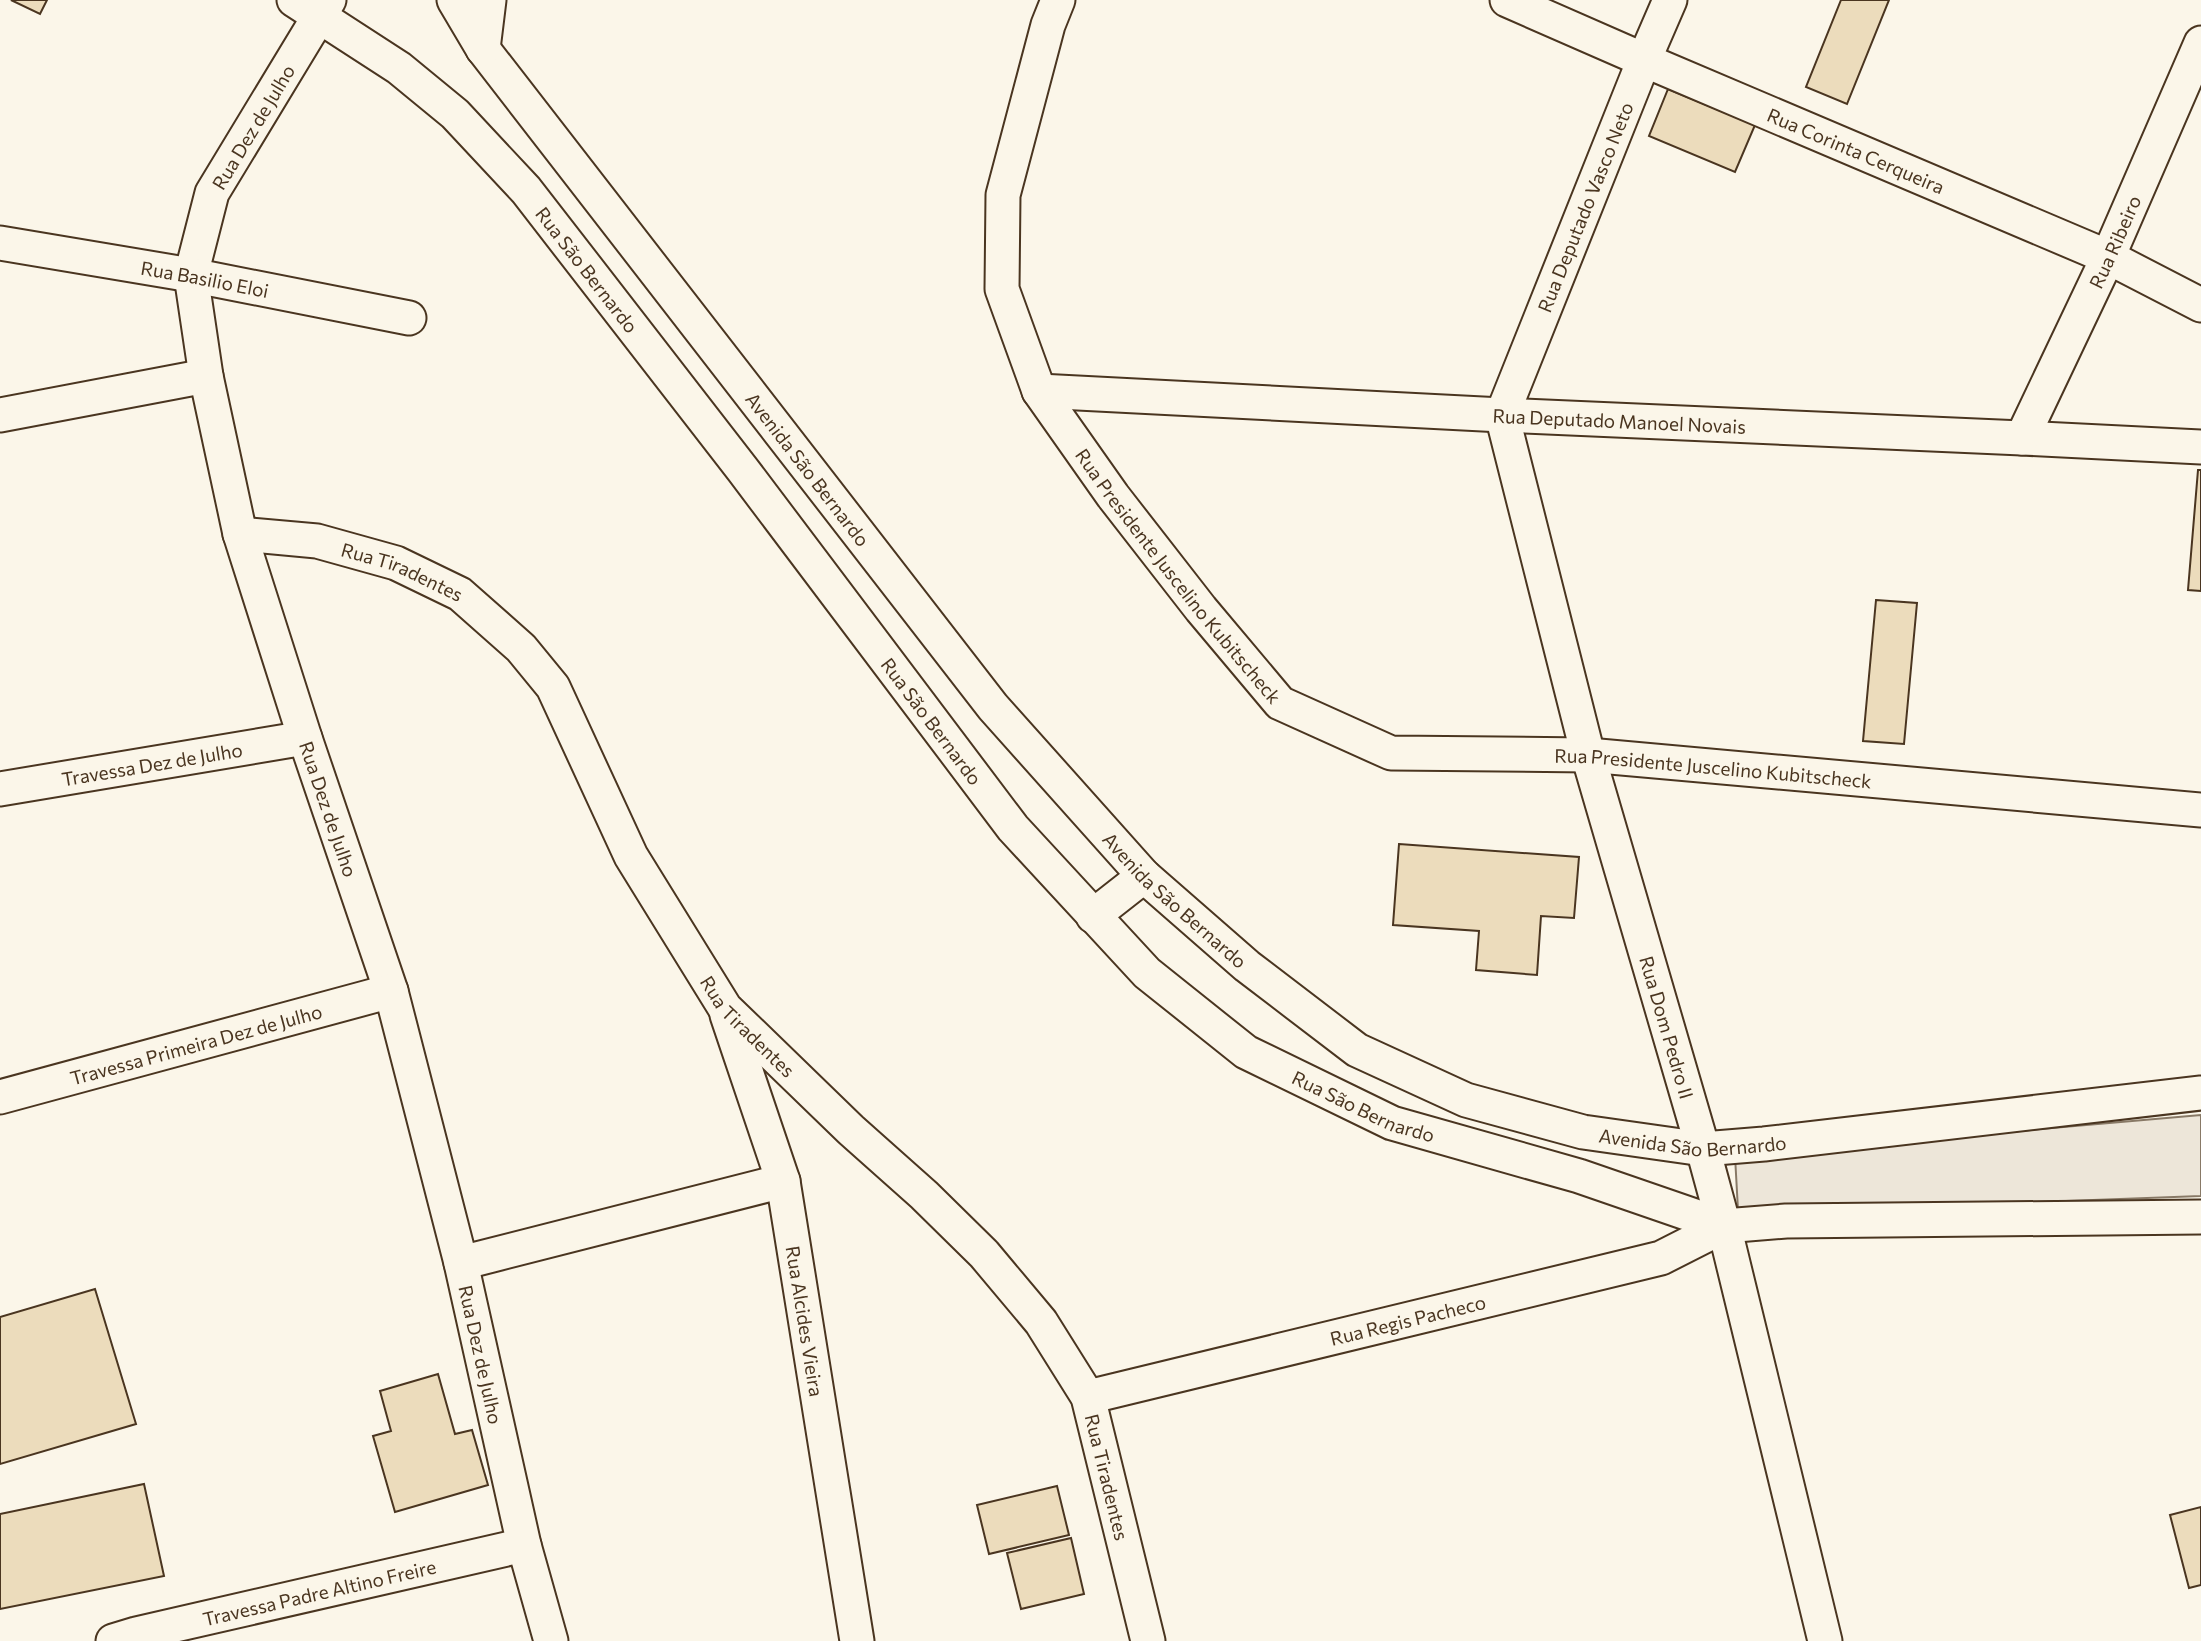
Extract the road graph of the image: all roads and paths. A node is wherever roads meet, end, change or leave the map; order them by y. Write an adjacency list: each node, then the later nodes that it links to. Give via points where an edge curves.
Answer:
1 (454, 0): 8 (street, Avenida São Bernardo)
2 (489, 0): 8 (street)
3 (1058, 0): 16 (street, Rua Presidente Juscelino Kubitscheck, via 1003,195 1002,289)
4 (1507, 0): 9 (street, Rua Corinta Cerqueira)
5 (1670, 0): 9 (street, Rua Deputado Vasco Neto)
6 (314, 5): 12 (street, Rua Dez de Julho, via 212,193); 27 (street, Rua São Bernardo, via 455,114 526,190 1013,828)
7 (2201, 43): 11 (street, Rua Ribeiro)
8 (483, 49): 26 (street, Avenida São Bernardo, via 993,707)
9 (1644, 60): 11 (street, Rua Corinta Cerqueira); 18 (street, Rua Deputado Vasco Neto)
10 (0, 243): 12 (street, Rua Basilio Eloi)
11 (2108, 257): 13 (street, Rua Corinta Cerqueira); 19 (street, Rua Ribeiro)
12 (191, 275): 14 (street, Rua Basilio Eloi); 15 (street, Rua Dez de Julho)
13 (2201, 305)
14 (409, 318)
15 (206, 376): 17 (street); 21 (street, Rua Dez de Julho)
16 (1039, 391): 18 (street, Rua Deputado Manoel Novais); 23 (street, Rua Presidente Juscelino Kubitscheck, via 1129,517 1280,703 1391,753)
17 (0, 415)
18 (1502, 415): 19 (street, Rua Deputado Manoel Novais); 23 (street, Rua Dom Pedro II)
19 (2022, 438): 20 (street, Rua Deputado Manoel Novais)
20 (2201, 447)
21 (240, 534): 22 (street, Rua Dez de Julho); 29 (street, Rua Tiradentes, via 317,541 396,563 460,594 521,648 553,687 631,856)
22 (305, 738): 24 (street, Travessa Dez de Julho); 28 (street, Rua Dez de Julho)
23 (1588, 755): 25 (street, Rua Presidente Juscelino Kubitscheck); 32 (street, Rua Dom Pedro II)
24 (0, 789)
25 (2201, 810)
26 (1144, 876): 27 (street); 32 (street, Avenida São Bernardo, via 1247,966 1357,1050 1465,1100 1583,1132)
27 (1093, 916): 35 (street, Rua São Bernardo, via 1147,974 1246,1052 1392,1123 1579,1176)
28 (391, 991): 31 (street, Travessa Primeira Dez de Julho); 36 (street, Rua Dez de Julho)
29 (725, 1008): 33 (street, Rua Alcides Vieira); 37 (street, Rua Tiradentes, via 984,1254 1041,1322)
30 (2201, 1093): 32 (street, Avenida São Bernardo)
31 (0, 1097)
32 (1703, 1149): 35 (street, Rua Dom Pedro II)
33 (783, 1181): 36 (street); 41 (street, Rua Alcides Vieira)
34 (2201, 1217): 35 (street, via 1786,1221)
35 (1724, 1226): 37 (street, Rua Regis Pacheco, via 1661,1258); 43 (street, Rua Dom Pedro II)
36 (461, 1263): 38 (street, Rua Dez de Julho)
37 (1087, 1397): 42 (street, Rua Tiradentes)
38 (524, 1545): 39 (street, Travessa Padre Altino Freire); 40 (street, Rua Dez de Julho)
39 (129, 1639)
40 (551, 1641)
41 (857, 1641)
42 (1148, 1641)
43 (1825, 1641)

